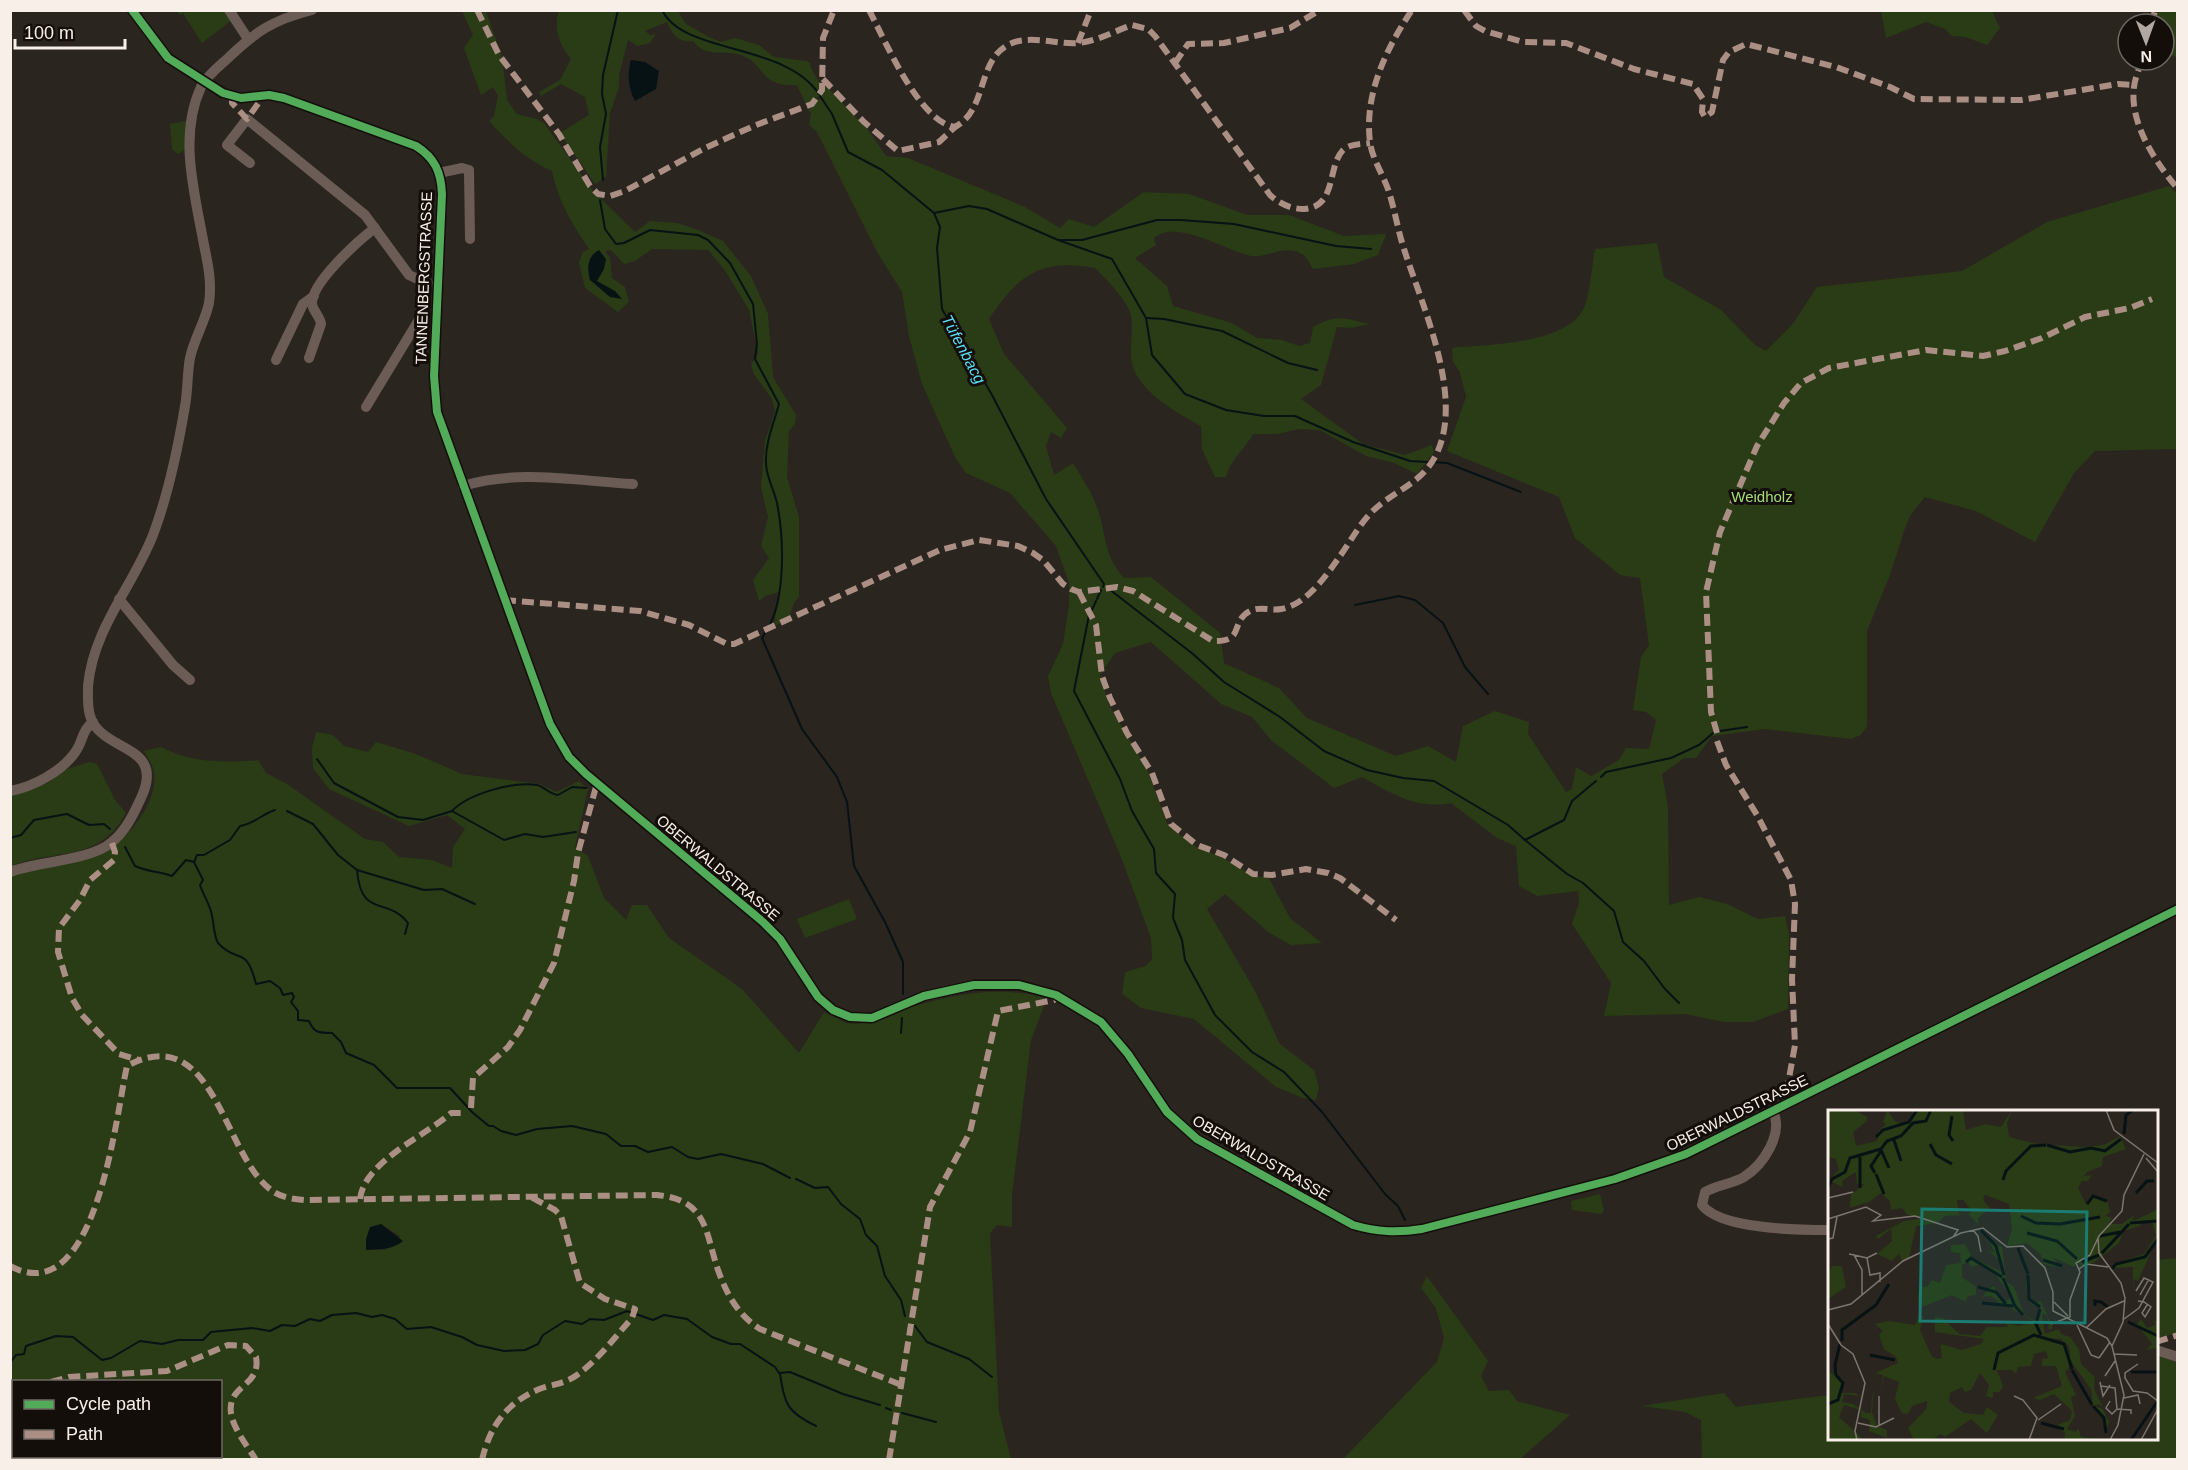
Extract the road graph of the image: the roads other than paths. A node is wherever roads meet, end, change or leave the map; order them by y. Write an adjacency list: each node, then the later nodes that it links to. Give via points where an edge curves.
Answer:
1 (132, 10): 5 (street, TANNENBERGSTRASSE, via 162,52)
2 (229, 10): 4 (street)
3 (312, 10): 4 (street, via 271,23)
4 (248, 39): 5 (street)
5 (205, 81): 7 (street, TANNENBERGSTRASSE, via 232,96 279,97 407,143 426,152); 19 (street, via 189,140 209,270 209,303 191,355 186,404 163,502 150,542)
6 (250, 163): 8 (street, via 227,145 247,119 343,196)
7 (439, 173): 9 (street, via 469,170); 11 (street, TANNENBERGSTRASSE, via 442,194)
8 (375, 228): 10 (street, via 410,275); 12 (street, via 343,256)
9 (470, 239)
10 (424, 282): 11 (street); 15 (street, via 420,318)
11 (437, 283): 16 (street, TANNENBERGSTRASSE, via 434,376)
12 (314, 296): 13 (street, via 312,306 321,324); 14 (street, via 303,304)
13 (309, 358)
14 (276, 360)
15 (366, 407)
16 (441, 428): 18 (street, OBERWALDSTRASSE)
17 (633, 484): 18 (street, via 514,476)
18 (463, 486): 25 (street, OBERWALDSTRASSE, via 550,724 569,756 763,922 780,939 818,997 840,1014 860,1019 872,1017 924,996 974,985 1019,985 1056,995 1101,1022 1167,1112 1197,1139 1353,1225 1388,1232 1422,1229 1615,1179 1688,1153)
19 (119, 599): 20 (street); 21 (street, via 91,666 88,701)
20 (190, 680)
21 (93, 722): 22 (street, via 69,760 38,781); 23 (street, via 135,753 144,766 146,785 129,820 112,843 101,849)
22 (10, 791)
23 (10, 872)
24 (2178, 909): 25 (street, OBERWALDSTRASSE)
25 (1773, 1111): 26 (street, via 1776,1127 1756,1168 1744,1177 1705,1192 1702,1205 1722,1216 1764,1228)
26 (1828, 1230)
27 (2158, 1350): 28 (street)
28 (2178, 1357)

